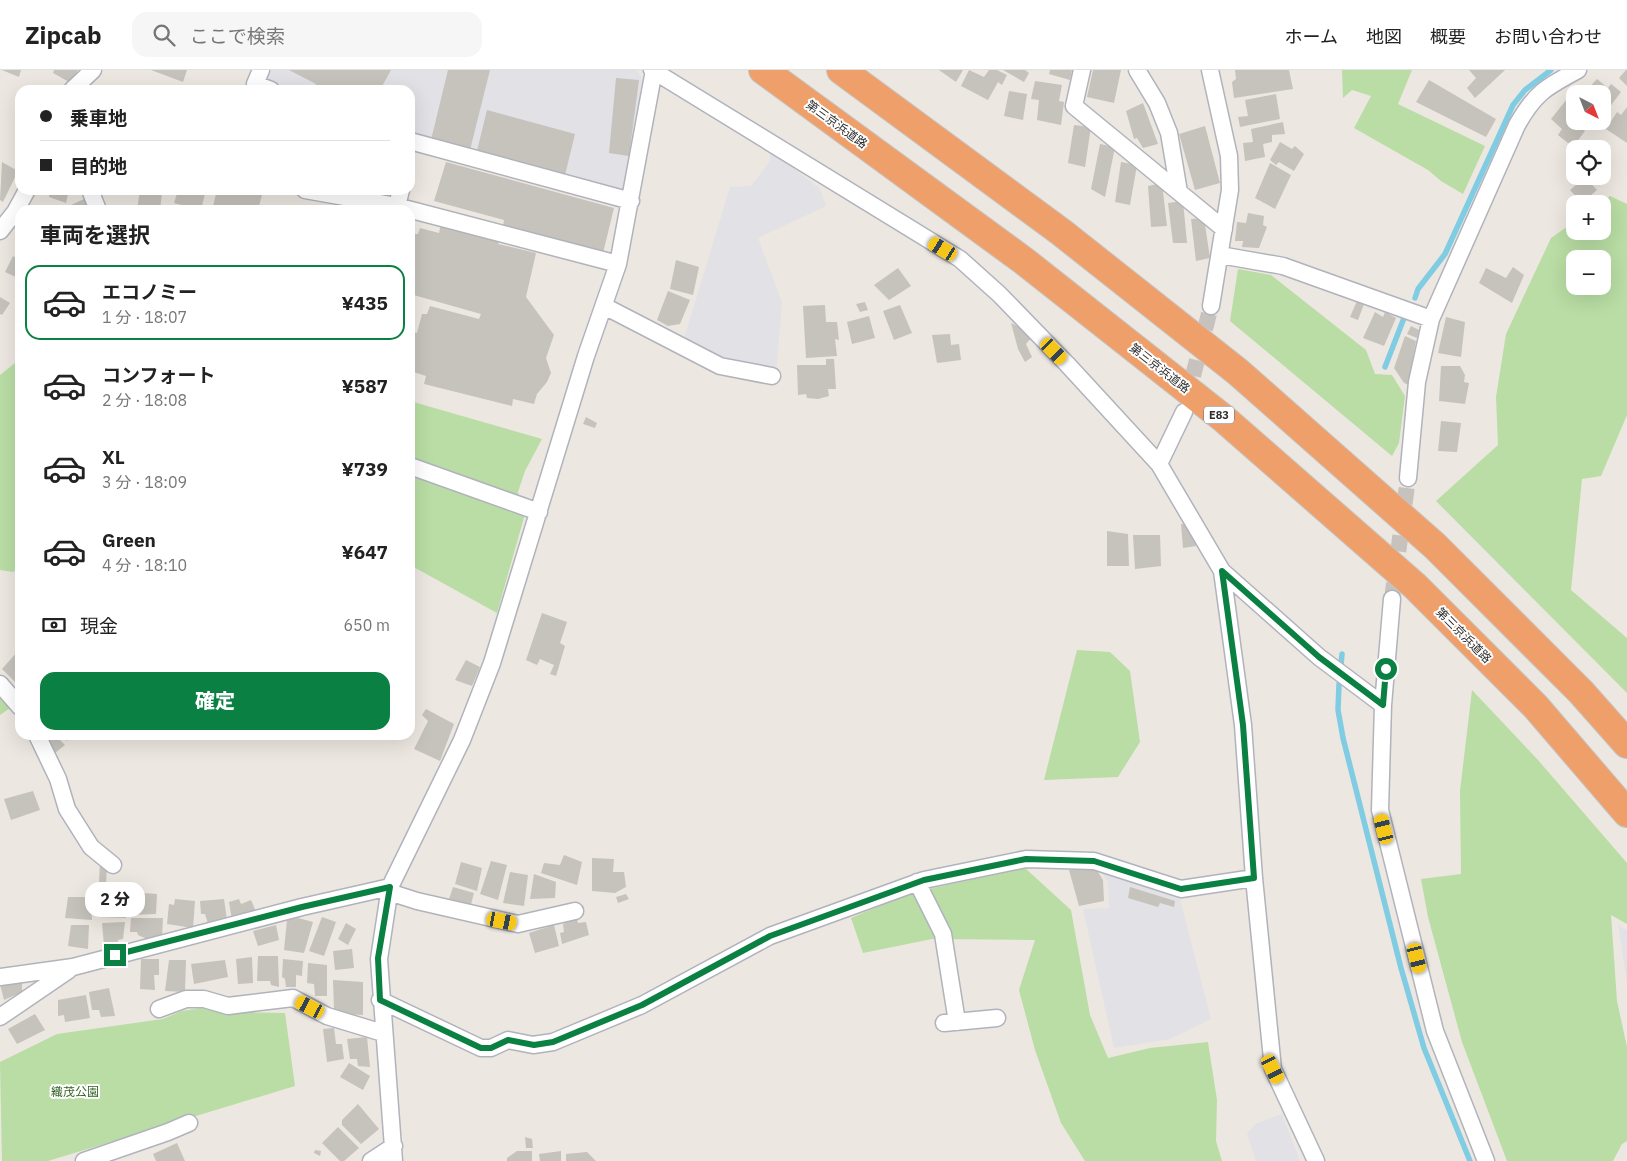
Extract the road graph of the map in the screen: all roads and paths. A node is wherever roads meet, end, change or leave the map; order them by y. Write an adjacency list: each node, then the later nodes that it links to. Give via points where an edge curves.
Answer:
1 (93, 70): 11 (street)
2 (261, 70): 12 (street, via 255,84)
3 (653, 70): 16 (street); 29 (street, via 960,259 1061,357)
4 (763, 70): 40 (highway, 第三京浜道路 / E83, via 1024,261 1223,418 1415,586 1536,707)
5 (841, 70): 39 (highway, via 1061,232 1238,372 1435,546 1581,692)
6 (1082, 70): 14 (street, via 1074,106)
7 (1137, 70): 14 (street, via 1157,103 1169,133)
8 (1210, 70): 20 (street, via 1229,156 1230,190)
9 (1578, 70): 10 (street)
10 (1554, 75): 26 (street, via 1528,104 1517,125)
11 (77, 85)
12 (258, 85)
13 (415, 147): 16 (street)
14 (1179, 192): 20 (street)
15 (343, 195): 17 (street)
16 (631, 201): 23 (street)
17 (397, 202)
18 (415, 207): 23 (street)
19 (15, 212): 21 (street)
20 (1224, 229): 22 (street)
21 (0, 231)
22 (1220, 255): 25 (street); 26 (street, via 1283,266)
23 (618, 264): 24 (street)
24 (604, 306): 27 (street, via 720,366); 32 (street)
25 (1211, 306)
26 (1431, 319): 31 (street, via 1417,382)
27 (772, 376)
28 (1184, 412): 29 (street)
29 (1159, 464): 33 (street)
30 (415, 468): 32 (street)
31 (1408, 478)
32 (539, 512): 44 (street, via 492,663 462,740)
33 (1222, 571): 37 (street, via 1319,657); 42 (street, via 1243,725)
34 (1392, 599): 37 (street)
35 (0, 684): 36 (street)
36 (15, 701)
37 (1383, 705): 58 (street, via 1380,810 1436,1031)
38 (39, 740): 41 (street, via 58,779 67,809 91,847)
39 (1627, 744)
40 (1627, 813)
41 (114, 865)
42 (1254, 878): 43 (street, via 1181,889 1094,861 1026,859); 57 (street, via 1273,1069)
43 (917, 882): 48 (street, via 770,936 642,1005 553,1042 534,1045 508,1040 491,1048 481,1048); 51 (street, via 944,934 951,1022)
44 (390, 890): 45 (street, via 417,901 518,924); 46 (street, via 273,914); 48 (street, via 378,958)
45 (575, 911)
46 (73, 967): 47 (street); 50 (street)
47 (0, 977)
48 (380, 1000): 52 (street)
49 (160, 1009): 52 (street, via 186,999 204,998 228,1006 293,998 327,1016)
50 (0, 1017)
51 (998, 1018)
52 (383, 1033): 54 (street)
53 (189, 1123): 55 (street)
54 (394, 1154): 56 (street)
55 (84, 1161)
56 (371, 1161)
57 (1316, 1161)
58 (1486, 1161)

